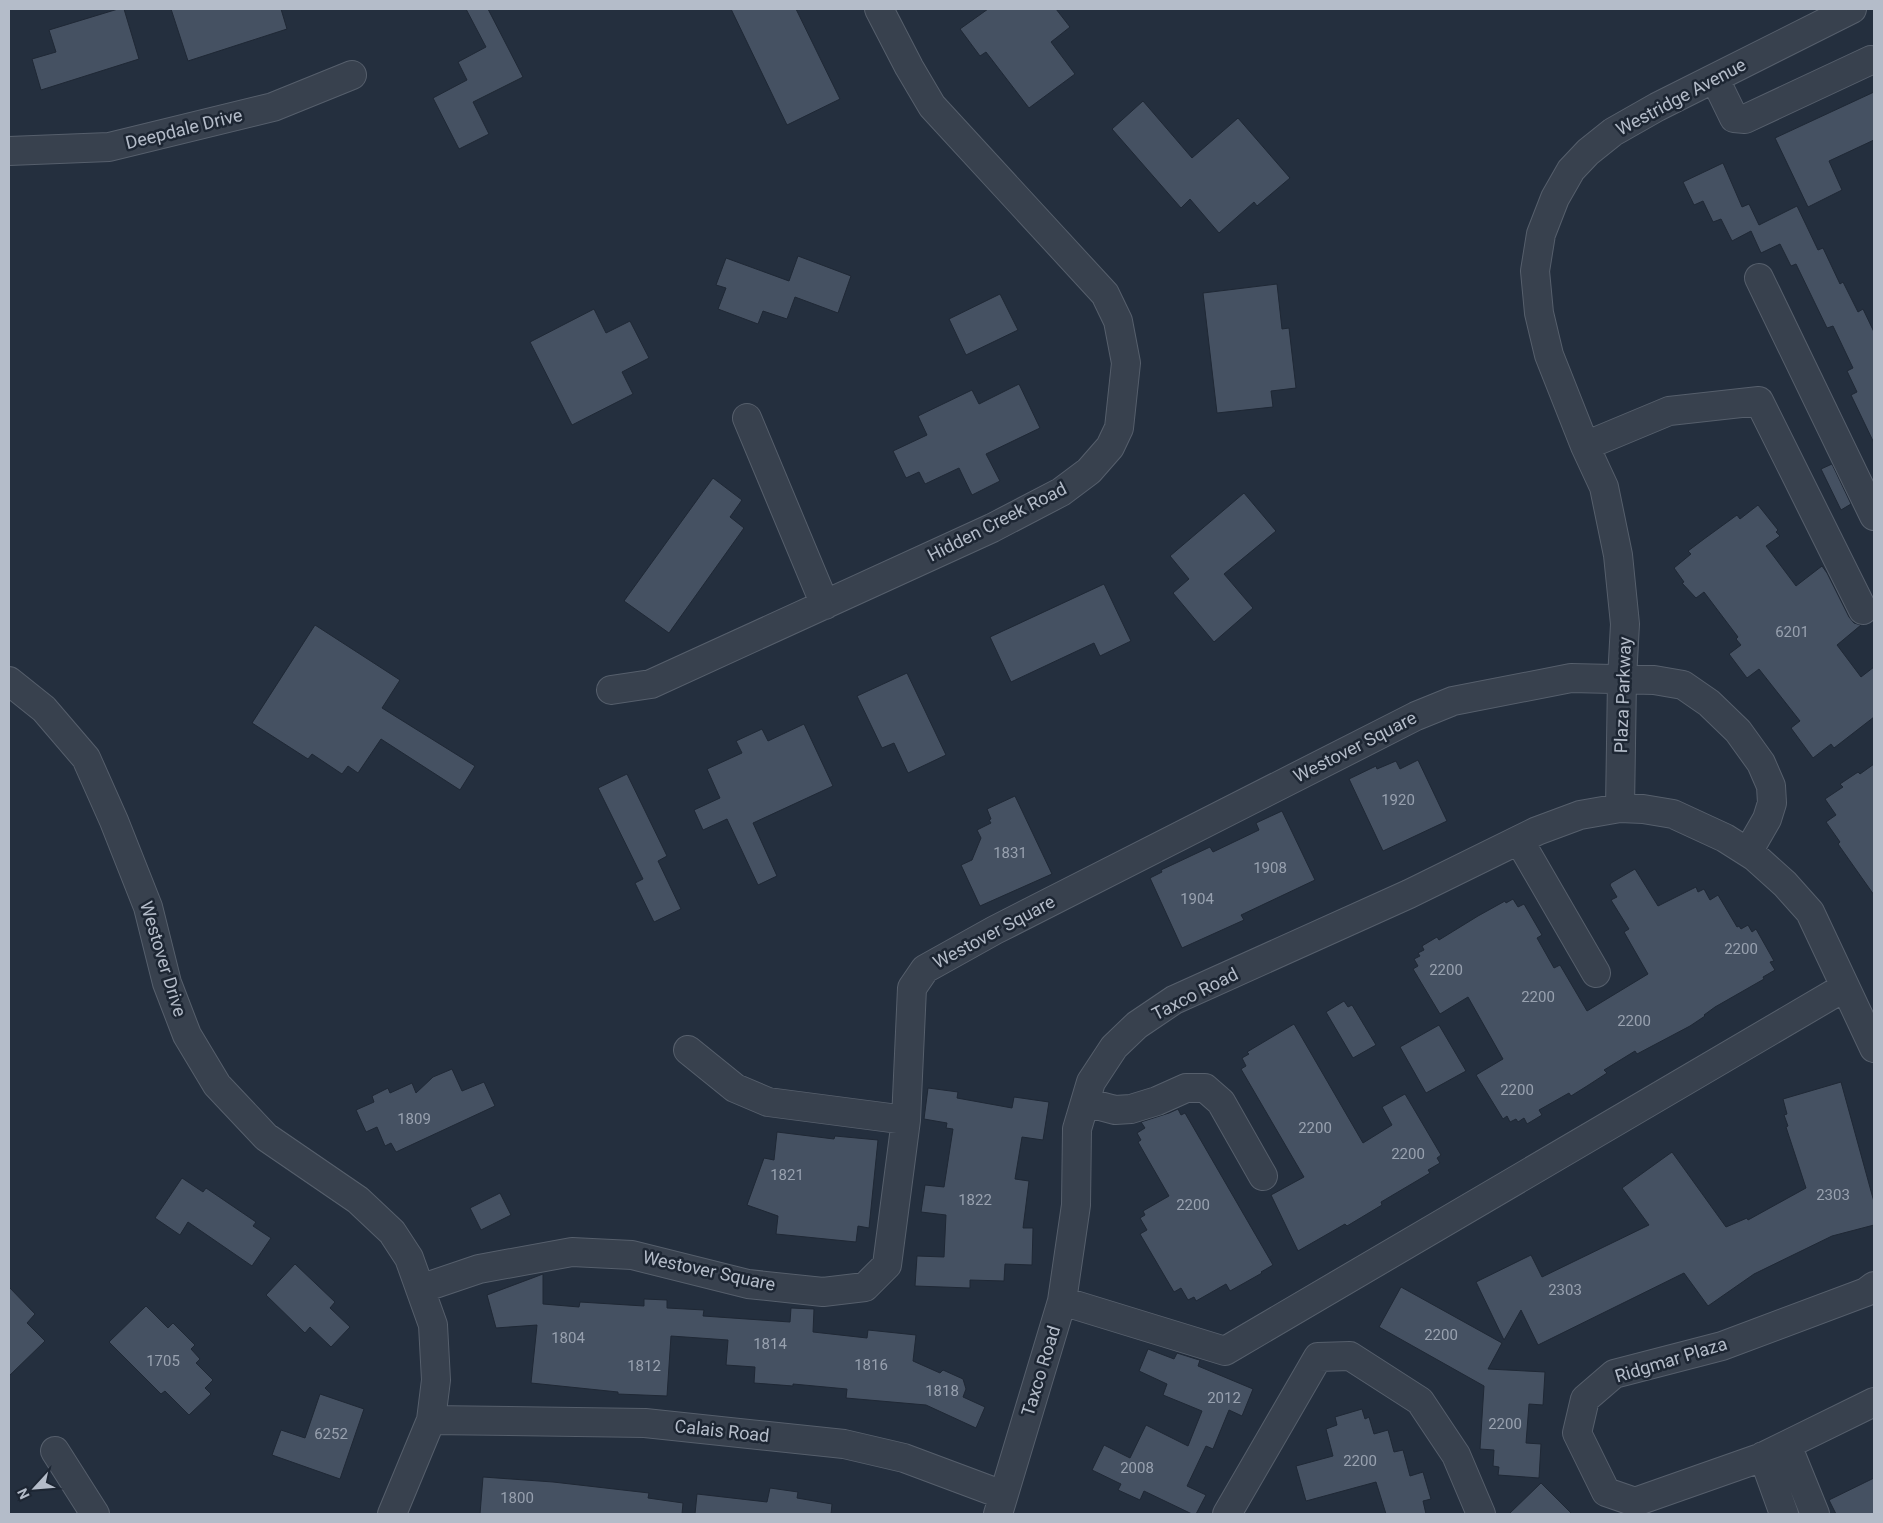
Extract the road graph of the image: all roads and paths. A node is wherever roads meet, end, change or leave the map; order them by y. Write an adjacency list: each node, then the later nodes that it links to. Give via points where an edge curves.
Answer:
1 (879, 9): 13 (street, Hidden Creek Road, via 932,106 1105,294 1118,321 1126,363 1119,428 1110,447 1089,471 1061,492 992,528)
2 (1852, 9): 5 (street, Westridge Avenue)
3 (1871, 60): 5 (street, via 1745,119 1734,118)
4 (352, 75): 6 (street, Deepdale Drive, via 273,107 110,147)
5 (1715, 79): 7 (street, Westridge Avenue, via 1613,132 1588,152 1571,170)
6 (9, 151)
7 (1545, 222): 10 (street, Plaza Parkway, via 1535,271 1539,313 1549,355)
8 (1759, 278): 11 (street)
9 (746, 418): 13 (street)
10 (1585, 446): 14 (street, via 1669,411 1759,401); 15 (street, Plaza Parkway, via 1604,487 1618,555 1625,624)
11 (1866, 475): 12 (street)
12 (1874, 516)
13 (825, 605): 17 (street, Hidden Creek Road, via 651,684)
14 (1862, 610)
15 (1622, 679): 18 (street, Plaza Parkway); 20 (street, Westover Square, via 1654,680 1682,686 1709,703 1738,731 1761,763 1771,786 1772,803 1768,819); 27 (street, Westover Square, via 1571,678 1453,701 1416,716 925,969 912,988)
16 (9, 681): 30 (street, Westover Drive, via 44,709 86,758 148,907 167,983 187,1035 217,1084 266,1137 358,1200 392,1232 409,1258)
17 (611, 690)
18 (1620, 808): 19 (street, Taxco Road, via 1580,815); 20 (street, via 1673,814)
19 (1519, 840): 21 (street); 26 (street, Taxco Road, via 1409,894 1174,1000 1137,1024 1114,1047 1091,1082)
20 (1748, 852): 22 (street, via 1785,884 1810,912)
21 (1596, 973)
22 (1845, 987): 23 (street); 31 (street, via 1225,1351)
23 (1867, 1017): 24 (street)
24 (1874, 1048)
25 (688, 1050): 27 (street, via 735,1088 768,1102)
26 (1085, 1102): 28 (street, via 1115,1110 1131,1109 1186,1088 1205,1088 1221,1102); 31 (street, Taxco Road, via 1077,1129 1076,1205)
27 (906, 1120): 30 (street, Westover Square, via 887,1265 865,1287 823,1292 748,1284 632,1255 572,1252 479,1269)
28 (1264, 1176)
29 (1874, 1286): 38 (street, Ridgmar Plaza, via 1866,1292 1722,1346 1614,1374 1585,1399 1577,1432 1606,1492)
30 (420, 1289): 33 (street, Westover Drive, via 433,1325 436,1380)
31 (1062, 1301): 37 (street, Taxco Road)
32 (1874, 1402): 34 (street, Ridgmar Plaza)
33 (431, 1420): 37 (street, Calais Road, via 645,1423 844,1444 904,1458); 40 (street, Westover Drive)
34 (1787, 1444): 36 (street, Ridgmar Plaza); 44 (street)
35 (55, 1451): 39 (street)
36 (1763, 1456): 38 (street, Ridgmar Plaza); 43 (street)
37 (1000, 1505)
38 (1635, 1508)
39 (95, 1514)
40 (392, 1514)
41 (1226, 1514): 42 (street, via 1318,1357 1350,1356 1420,1401 1456,1455)
42 (1481, 1514)
43 (1784, 1514)
44 (1815, 1514)

